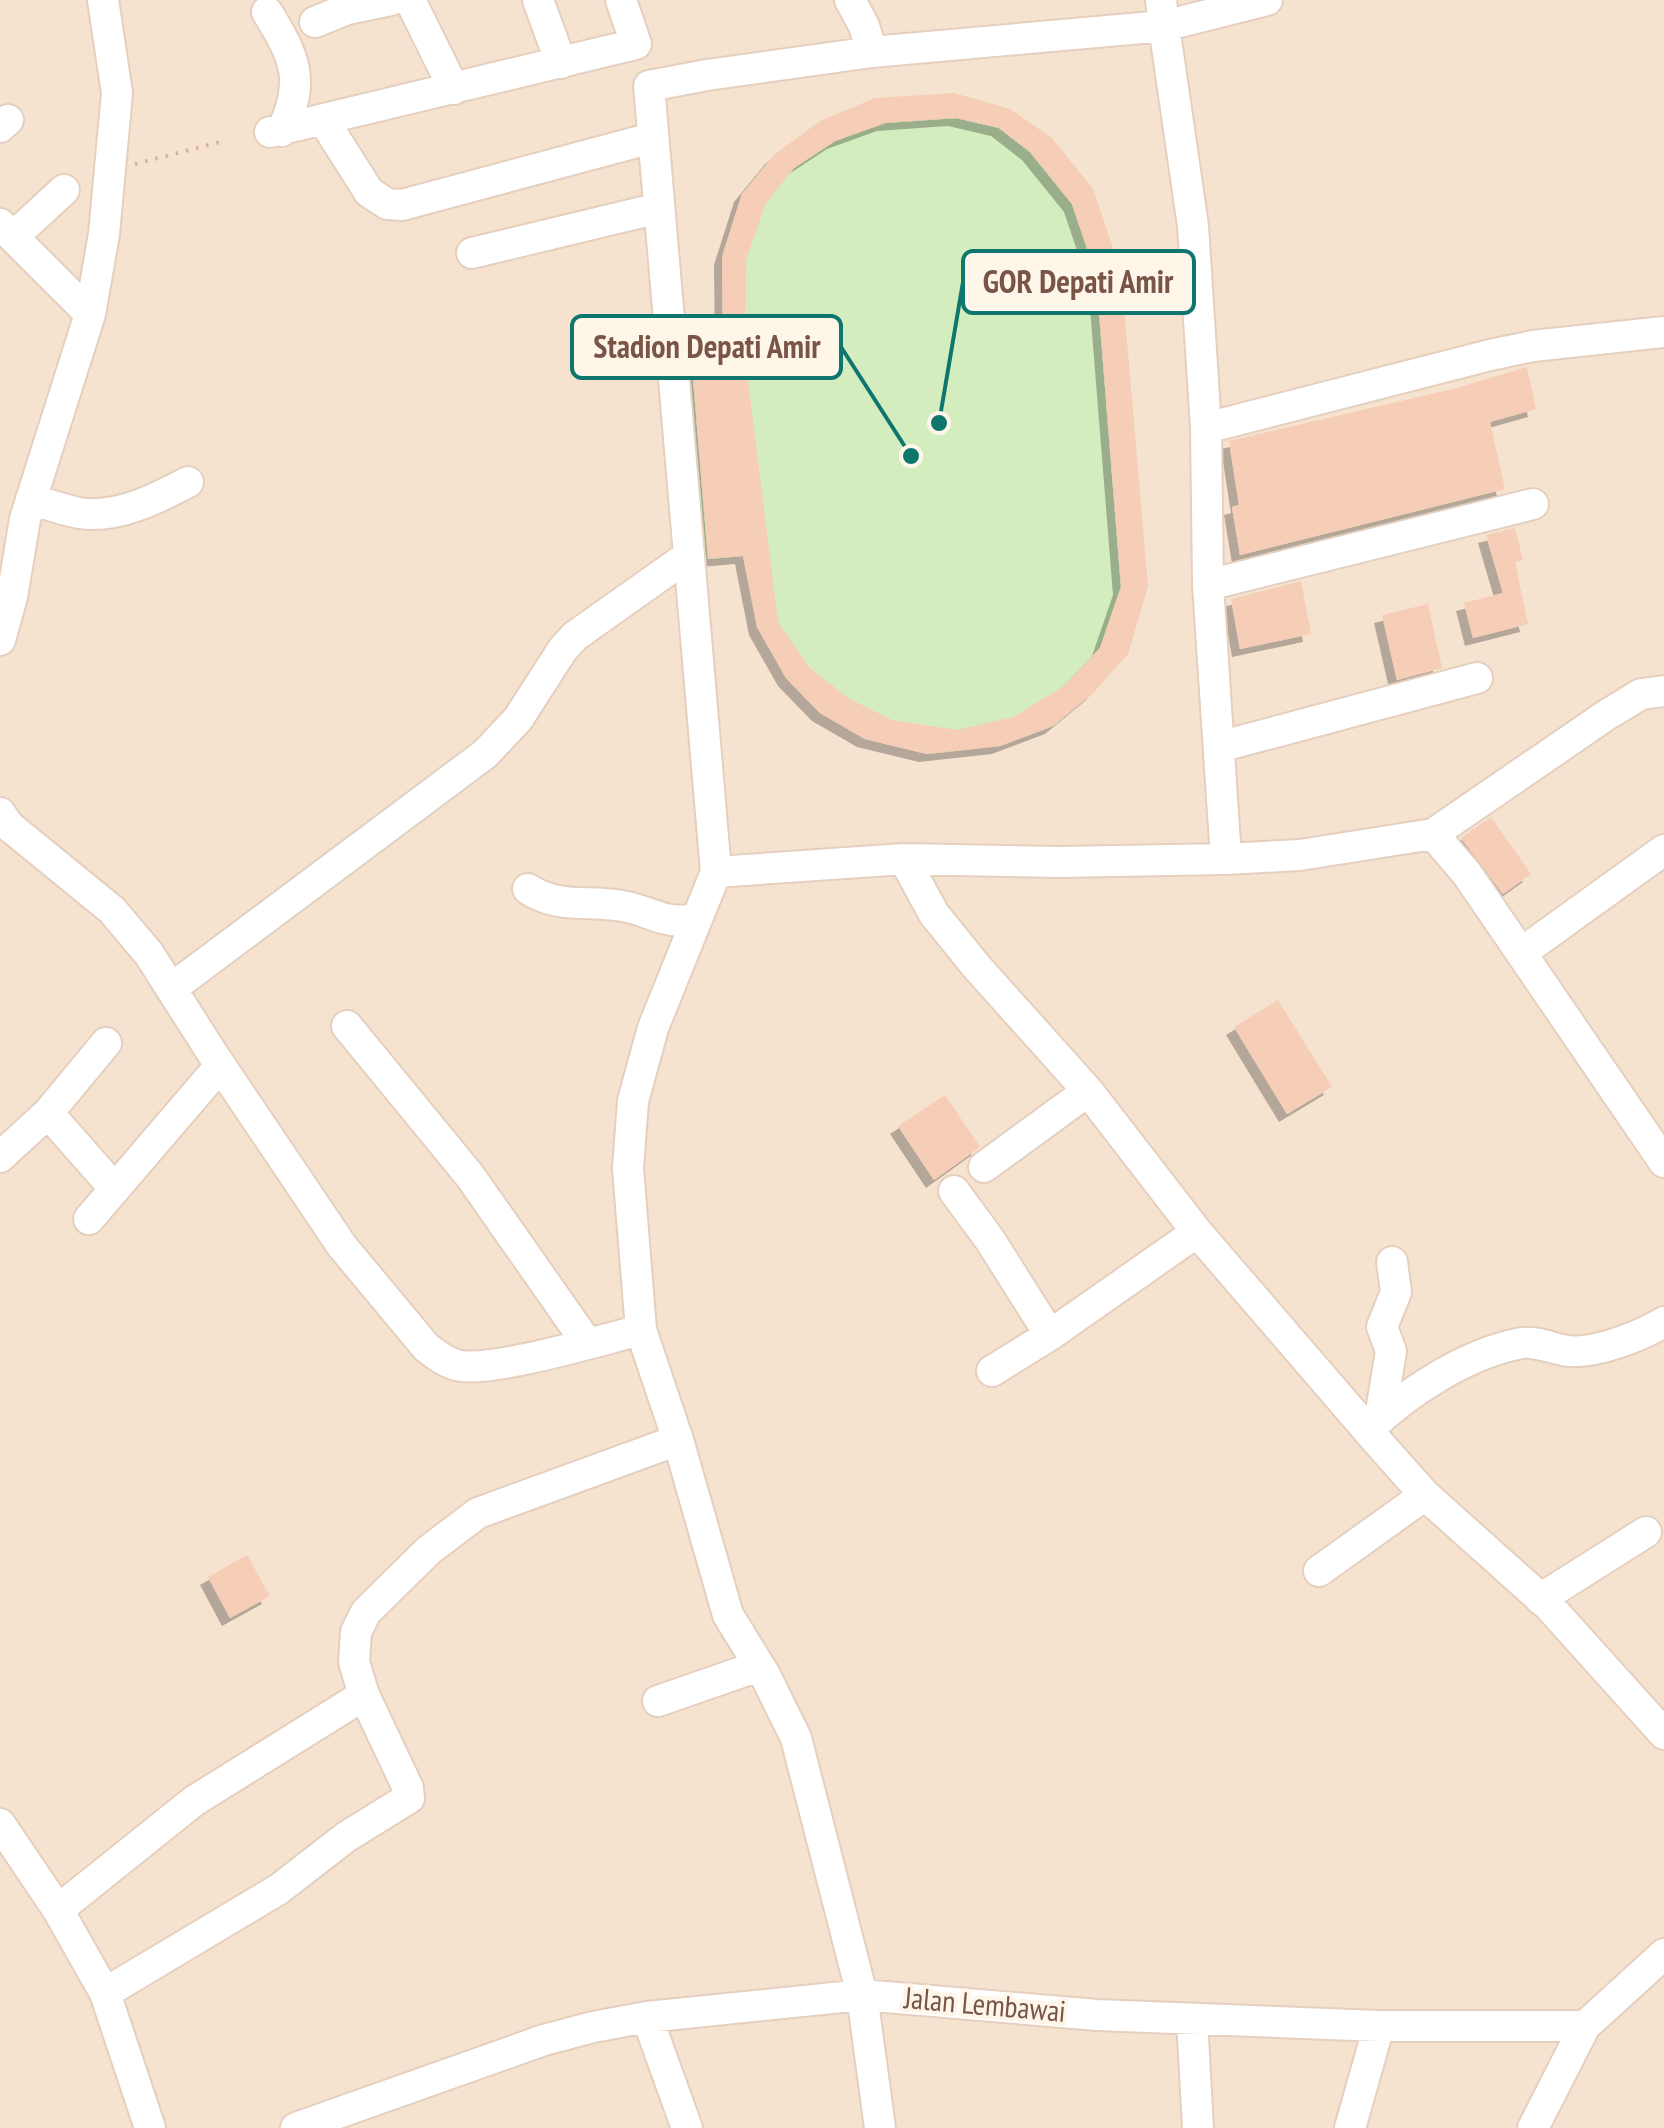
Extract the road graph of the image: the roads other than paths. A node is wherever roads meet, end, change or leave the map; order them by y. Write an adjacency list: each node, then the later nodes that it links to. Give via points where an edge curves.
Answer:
1 (103, 0): 23 (street, via 116,93)
2 (391, 0): 8 (street)
3 (410, 0): 16 (street)
4 (538, 0): 14 (street)
5 (621, 0): 12 (street)
6 (850, 0): 13 (street)
7 (1267, 0): 10 (street)
8 (351, 4): 11 (street)
9 (268, 12): 17 (street, via 296,74 297,94 276,132)
10 (1163, 13): 13 (street); 25 (street, via 1194,226)
11 (316, 22)
12 (636, 44): 14 (street); 15 (street)
13 (872, 52): 15 (street)
14 (561, 63): 16 (street)
15 (649, 86): 18 (street)
16 (454, 89): 17 (street)
17 (324, 121): 18 (street, via 368,192 388,204 418,202)
18 (652, 138): 20 (street)
19 (64, 190): 21 (street)
20 (659, 208): 22 (street); 29 (street)
21 (7, 231): 23 (street)
22 (472, 253)
23 (90, 314): 28 (street)
24 (1664, 332): 25 (street, via 1490,355)
25 (1206, 428): 30 (street)
26 (188, 482): 28 (street, via 106,513)
27 (1532, 504): 30 (street)
28 (19, 509): 31 (street, via 12,597)
29 (688, 556): 40 (street); 44 (street, via 575,636 518,719 485,754)
30 (1208, 585): 34 (street)
31 (0, 640)
32 (1477, 678): 34 (street)
33 (1664, 691): 36 (street, via 1640,694)
34 (1219, 747): 39 (street)
35 (0, 813): 44 (street, via 112,910)
36 (1433, 834): 39 (street); 43 (street)
37 (1664, 850): 43 (street)
38 (904, 859): 39 (street); 40 (street); 48 (street, via 934,914)
39 (1226, 859)
40 (716, 872): 42 (street)
41 (528, 889): 42 (street, via 555,902 625,906 673,923)
42 (695, 920): 59 (street, via 633,1101 628,1168)
43 (1520, 952): 51 (street)
44 (172, 988): 47 (street)
45 (347, 1026): 61 (street, via 470,1176)
46 (106, 1043): 49 (street)
47 (220, 1066): 53 (street); 61 (street, via 342,1246 441,1359 462,1366 504,1362)
48 (1088, 1092): 52 (street); 56 (street)
49 (48, 1113): 50 (street); 53 (street)
50 (0, 1157)
51 (1664, 1162)
52 (984, 1167)
53 (115, 1189): 55 (street)
54 (954, 1191): 60 (street)
55 (89, 1220)
56 (1197, 1232): 60 (street); 63 (street)
57 (1392, 1262): 63 (street, via 1396,1292 1382,1327 1390,1362)
58 (1664, 1322): 63 (street, via 1630,1339 1574,1352 1524,1343 1477,1358 1416,1389)
59 (642, 1330): 61 (street); 64 (street)
60 (1050, 1335): 62 (street)
61 (588, 1343)
62 (992, 1371)
63 (1374, 1424): 65 (street)
64 (678, 1440): 69 (street, via 728,1615); 70 (street, via 463,1522 366,1612 353,1647)
65 (1424, 1495): 67 (street); 68 (street)
66 (1646, 1532): 68 (street)
67 (1319, 1571)
68 (1540, 1598): 72 (street)
69 (759, 1666): 71 (street); 77 (street, via 796,1738)
70 (364, 1694): 74 (street, via 194,1801); 76 (street, via 409,1798 279,1889)
71 (658, 1701)
72 (1664, 1734)
73 (0, 1824): 74 (street)
74 (58, 1910): 76 (street)
75 (1664, 1954): 81 (street)
76 (105, 1993): 82 (street)
77 (862, 1995): 78 (street, Jalan Lembawai); 79 (street, Jalan Lembawai); 85 (street)
78 (647, 2018): 83 (street, Jalan Lembawai, via 544,2040); 84 (street)
79 (1192, 2018): 80 (street, Jalan Lembawai); 86 (street)
80 (1379, 2026): 81 (street, Jalan Lembawai); 87 (street)
81 (1585, 2026): 88 (street)
82 (150, 2128)
83 (296, 2128)
84 (687, 2128)
85 (880, 2128)
86 (1198, 2128)
87 (1350, 2128)
88 (1533, 2128)

